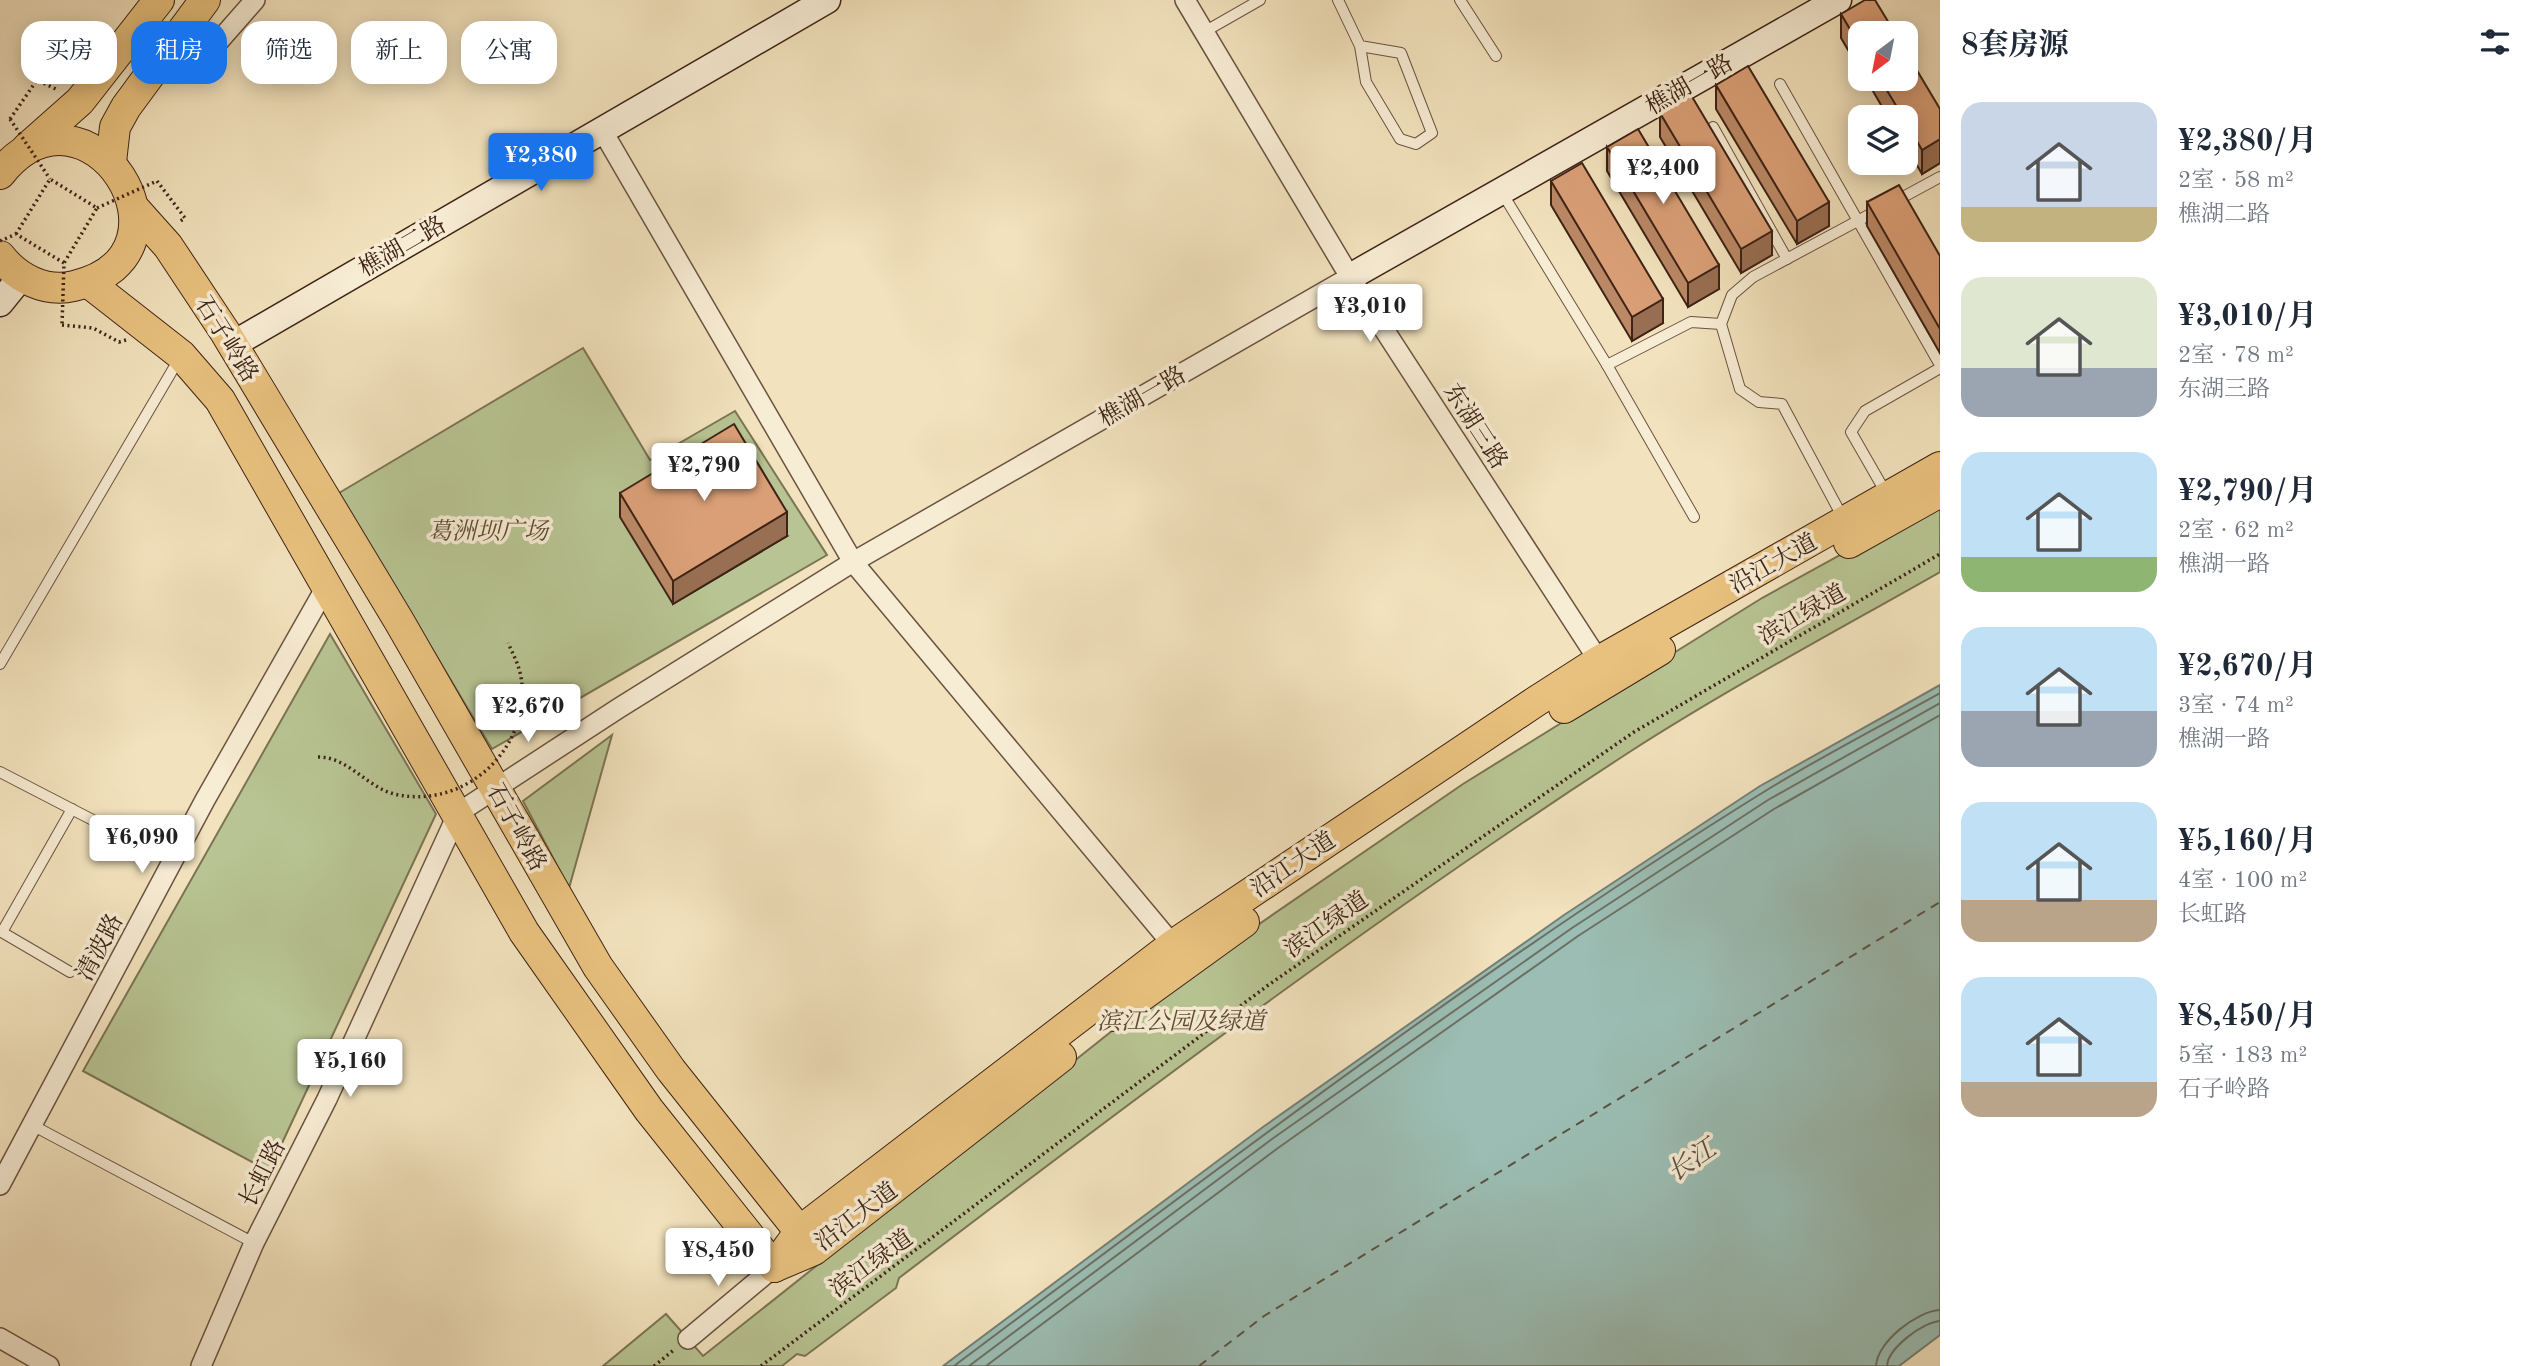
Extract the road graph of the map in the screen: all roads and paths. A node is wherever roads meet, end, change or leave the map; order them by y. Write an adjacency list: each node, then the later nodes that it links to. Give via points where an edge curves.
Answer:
1 (159, 0): 16 (main road)
2 (205, 0): 20 (main road, via 115,127)
3 (255, 0): 11 (street)
4 (802, 0): 39 (main road, 樵湖二路)
5 (827, 0): 18 (main road, 樵湖二路)
6 (1185, 0): 12 (street, 东湖三路)
7 (1260, 0): 12 (lane)
8 (1338, 0): 13 (lane)
9 (1460, 0): 14 (lane)
10 (1838, 0): 23 (main road, 樵湖一路)
11 (227, 32)
12 (1204, 32): 34 (street, 东湖三路)
13 (1360, 46): 13 (lane, via 1366,82 1400,139 1416,144 1432,133 1401,53)
14 (1496, 57)
15 (1780, 84): 28 (lane)
16 (79, 101): 19 (main road); 22 (path, bridge, via 37,80 10,119)
17 (1713, 127): 32 (lane)
18 (602, 130): 39 (main road, 樵湖二路); 49 (street)
19 (9, 164): 20 (main road, via 54,142 94,150)
20 (116, 167): 25 (main road, via 130,190); 25 (path, via 146,180)
21 (1940, 177): 24 (lane)
22 (50, 179): 26 (path); 31 (path)
23 (1501, 191): 34 (main road, 樵湖一路); 41 (lane)
24 (1904, 197): 27 (lane); 28 (lane)
25 (144, 200): 35 (main road, via 124,253 109,271); 39 (main road, 石子岭路)
26 (97, 208): 29 (path, bridge, via 157,181 185,218); 33 (path)
27 (1910, 208)
28 (1858, 221): 32 (lane); 42 (lane)
29 (176, 224)
30 (0, 241): 31 (path, bridge)
31 (8, 256): 33 (path, bridge); 35 (main road, via 43,286); 36 (main road)
32 (1787, 259): 37 (lane, via 1732,295)
33 (64, 263): 38 (path, bridge, via 62,325 93,328 119,342)
34 (1350, 276): 49 (street, 樵湖一路); 52 (street, 东湖三路)
35 (89, 283): 38 (main road, 石子岭路)
36 (0, 303)
37 (1721, 324): 41 (lane, via 1691,322); 47 (lane, via 1740,389 1759,402 1782,404)
38 (151, 331): 40 (main road, 石子岭路)
39 (228, 339): 56 (main road, 石子岭路)
40 (181, 356): 50 (main road, 石子岭路, via 220,400); 53 (lane)
41 (1607, 365): 46 (lane)
42 (1940, 366): 45 (lane, via 1865,411 1851,432)
43 (1940, 467): 45 (main road, 沿江大道)
44 (1940, 492): 65 (main road, 沿江大道, via 1609,679 1438,788 1226,934)
45 (1888, 497): 47 (main road, 沿江大道)
46 (1695, 517)
47 (1845, 522): 52 (main road, 沿江大道)
48 (1940, 554): 73 (path, 滨江绿道, via 1634,732 1267,986)
49 (853, 562): 56 (street, 樵湖一路); 61 (street)
50 (326, 587): 58 (main road, 石子岭路); 59 (street, 清波路)
51 (508, 643): 54 (path, bridge, via 523,689 517,727 496,763 466,784 418,798 395,795 332,757)
52 (1599, 661): 61 (main road, 沿江大道)
53 (0, 664)
54 (318, 757)
55 (0, 772): 57 (lane)
56 (496, 789): 58 (street, 樵湖一路); 65 (main road, 石子岭路, via 598,967 671,1070)
57 (72, 809): 59 (lane); 60 (lane)
58 (458, 813): 66 (street, 长虹路, via 327,1098); 67 (main road, 石子岭路, via 524,932 595,1037)
59 (172, 861): 63 (street, 清波路)
60 (1, 932): 62 (lane)
61 (1173, 945): 65 (main road, 沿江大道)
62 (70, 972)
63 (32, 1125): 64 (street, 清波路); 66 (lane)
64 (0, 1185)
65 (807, 1240): 67 (main road, 沿江大道)
66 (254, 1243): 71 (street, 长虹路)
67 (774, 1267): 69 (street)
68 (0, 1338): 70 (street)
69 (688, 1339): 72 (path)
70 (49, 1366)
71 (201, 1366)
72 (654, 1366)
73 (761, 1366)

